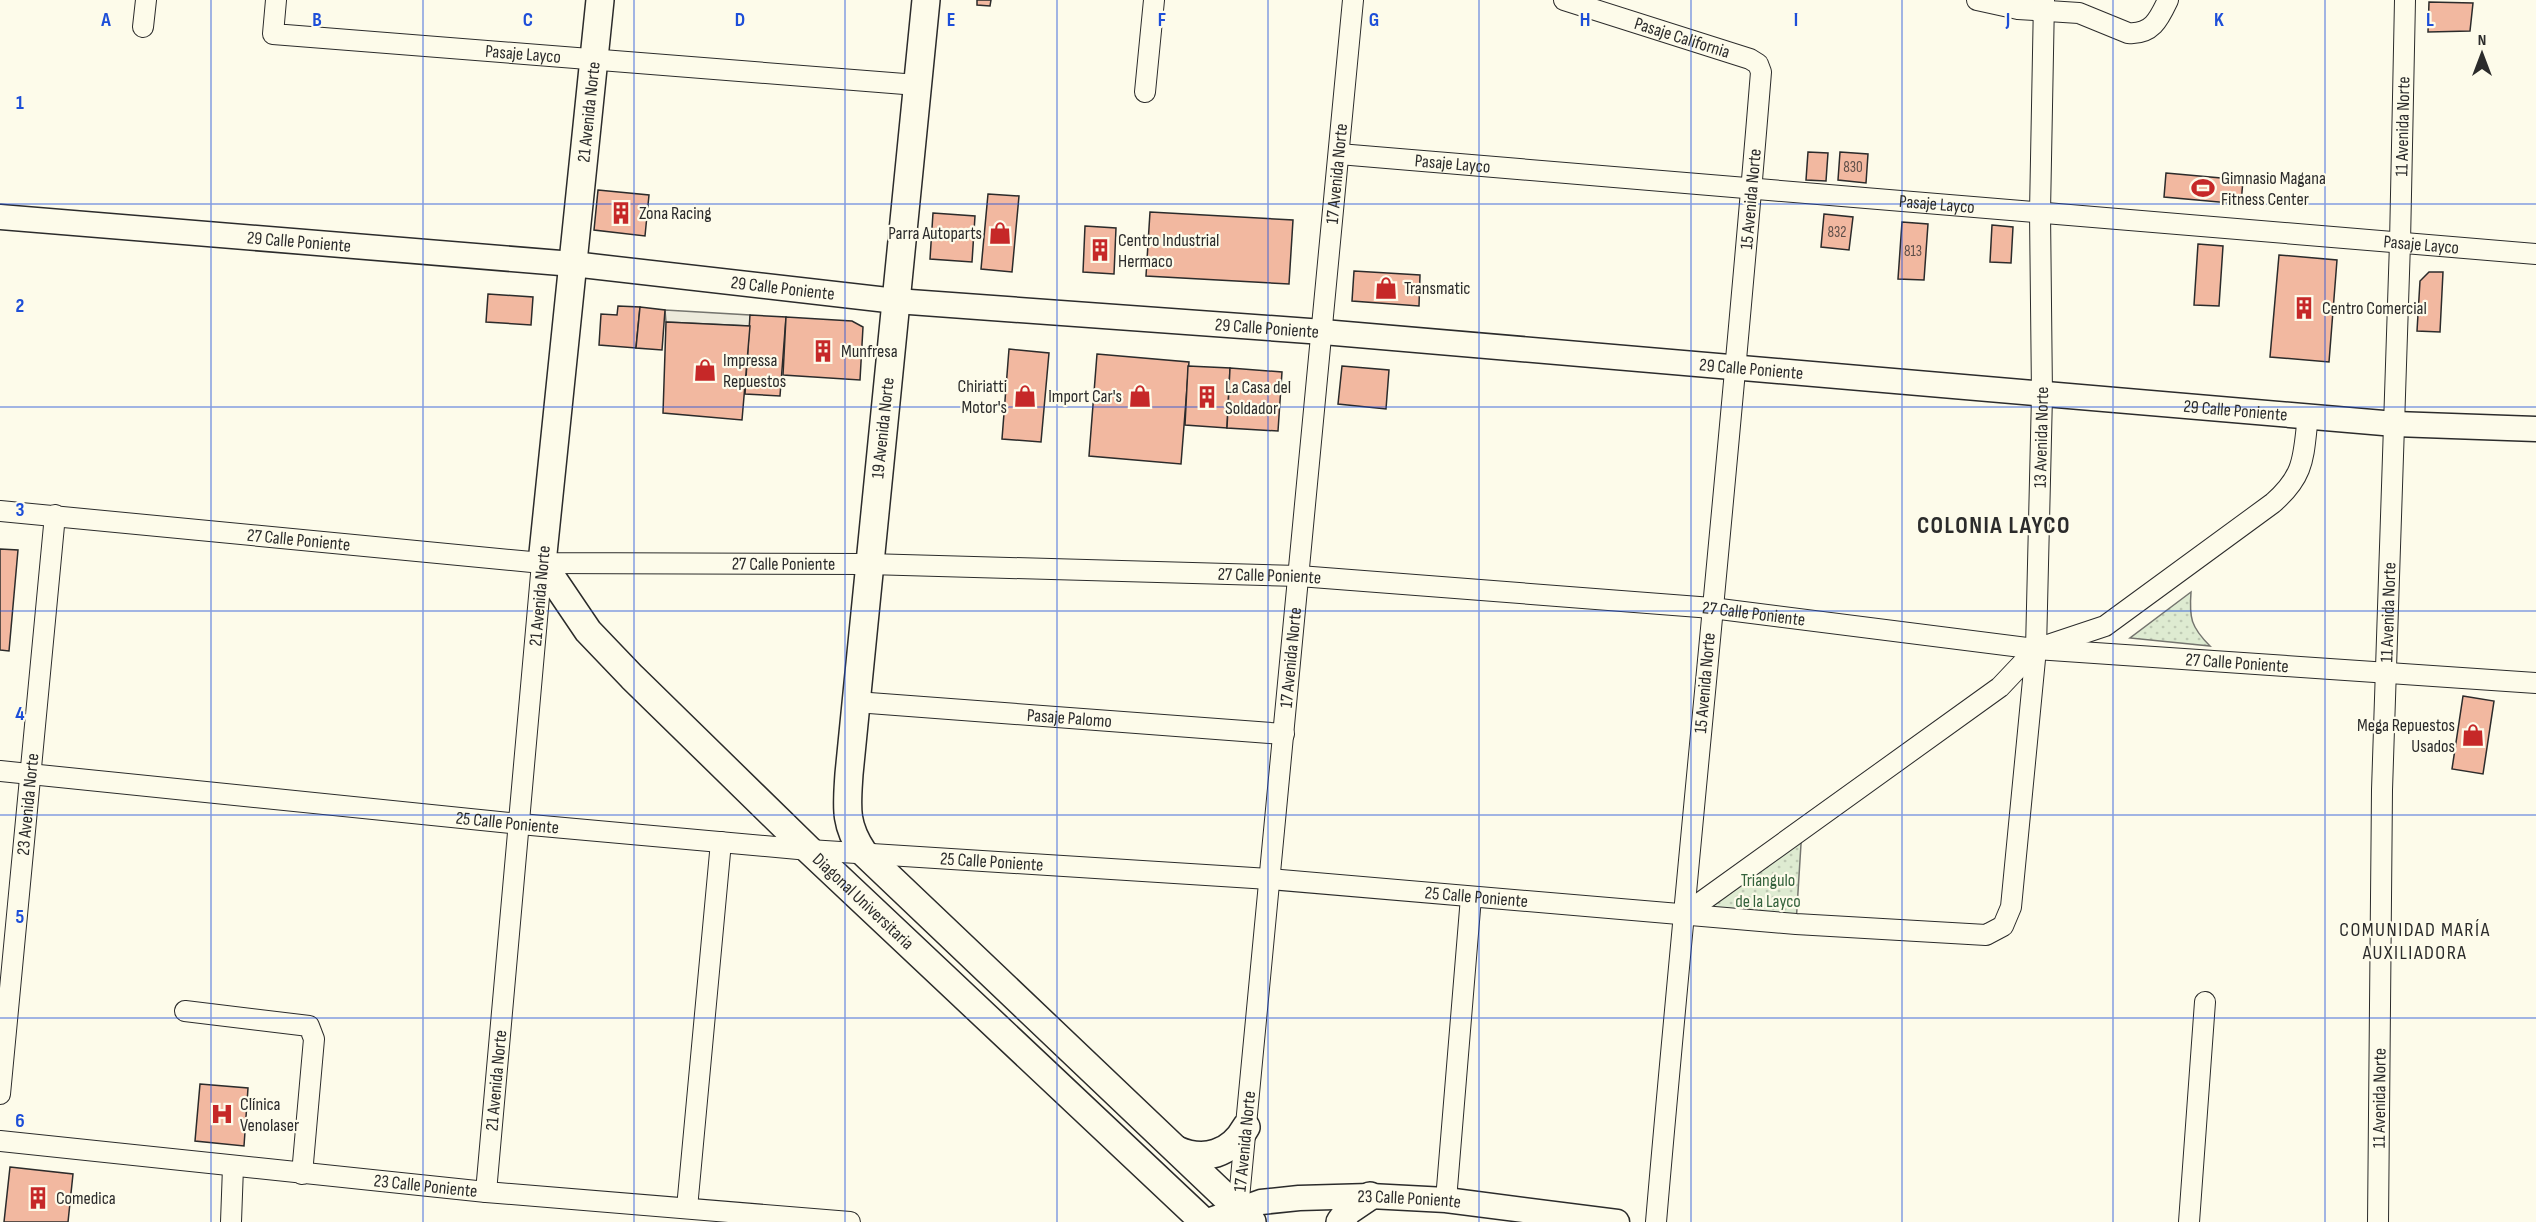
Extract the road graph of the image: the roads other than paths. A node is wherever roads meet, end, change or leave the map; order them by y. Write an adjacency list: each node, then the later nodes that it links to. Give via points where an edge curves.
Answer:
1 (146, 0): 12 (street)
2 (276, 0): 13 (street, Pasaje Layco, via 273,34)
3 (600, 0): 13 (main road, 21 Avenida Norte)
4 (926, 0): 15 (main road, 19 Avenida Norte)
5 (1154, 0): 16 (street)
6 (1353, 0): 17 (street, 17 Avenida Norte)
7 (1564, 0): 14 (street, Pasaje California, via 1750,59)
8 (1977, 0): 11 (street, via 2018,9)
9 (2168, 0): 11 (street, via 2154,26 2136,34)
10 (2405, 0): 21 (street, 11 Avenida Norte)
11 (2044, 5): 19 (street, 13 Avenida Norte)
12 (144, 27)
13 (595, 60): 15 (street, Pasaje Layco); 23 (main road, 21 Avenida Norte)
14 (1761, 72): 18 (street, 15 Avenida Norte)
15 (918, 85): 24 (main road, 19 Avenida Norte)
16 (1145, 92)
17 (1339, 154): 18 (street, Pasaje Layco); 25 (street, 17 Avenida Norte)
18 (1752, 187): 19 (street, Pasaje Layco); 26 (street, 15 Avenida Norte)
19 (2040, 212): 21 (street, Pasaje Layco); 27 (street, 13 Avenida Norte)
20 (0, 217): 23 (street, 29 Calle Poniente)
21 (2400, 243): 22 (street, Pasaje Layco); 29 (street, 11 Avenida Norte)
22 (2536, 254)
23 (573, 264): 24 (street, 29 Calle Poniente); 33 (main road, 21 Avenida Norte)
24 (896, 301): 25 (street, 29 Calle Poniente); 34 (main road, 19 Avenida Norte)
25 (1323, 332): 26 (street, 29 Calle Poniente); 35 (street, 17 Avenida Norte)
26 (1736, 369): 27 (street, 29 Calle Poniente); 36 (street, 15 Avenida Norte)
27 (2043, 395): 28 (street, 29 Calle Poniente); 37 (street, 13 Avenida Norte)
28 (2308, 416): 29 (street, 29 Calle Poniente); 37 (street, via 2302,464 2291,485 2273,503 2105,626)
29 (2395, 424): 30 (street, 29 Calle Poniente); 38 (street, 11 Avenida Norte)
30 (2536, 429)
31 (0, 511): 32 (street, 27 Calle Poniente)
32 (55, 515): 33 (street, 27 Calle Poniente); 43 (street, 23 Avenida Norte)
33 (542, 563): 34 (street, 27 Calle Poniente); 44 (street, 21 Avenida Norte); 46 (main road, Diagonal Universitaria, via 588,631)
34 (868, 564): 35 (street, 27 Calle Poniente); 40 (main road, 19 Avenida Norte)
35 (1299, 576): 36 (street, 27 Calle Poniente); 41 (street, 17 Avenida Norte)
36 (1712, 608): 37 (street, 27 Calle Poniente); 50 (street, 15 Avenida Norte)
37 (2036, 649): 38 (street, 27 Calle Poniente); 50 (street, via 2001,687); 51 (street, 13 Avenida Norte, via 2011,907 2003,926)
38 (2385, 673): 39 (street, 27 Calle Poniente); 73 (street, 11 Avenida Norte)
39 (2536, 683)
40 (856, 702): 41 (street, Pasaje Palomo); 47 (main road, 19 Avenida Norte, via 847,814 851,834)
41 (1284, 734): 48 (street, 17 Avenida Norte)
42 (0, 771): 43 (street, 25 Calle Poniente)
43 (31, 774): 44 (street, 25 Calle Poniente); 54 (street, 23 Avenida Norte)
44 (520, 824): 45 (street, 25 Calle Poniente); 60 (street, 21 Avenida Norte)
45 (721, 842): 46 (street, 25 Calle Poniente); 63 (street)
46 (809, 850): 47 (street, 25 Calle Poniente); 68 (main road, Diagonal Universitaria)
47 (863, 852): 48 (street, 25 Calle Poniente); 57 (main road, Diagonal Universitaria)
48 (1269, 879): 49 (street, 25 Calle Poniente); 55 (street, 17 Avenida Norte)
49 (1470, 897): 50 (street, 25 Calle Poniente); 62 (street)
50 (1683, 915): 51 (street, 25 Calle Poniente); 71 (street, 15 Avenida Norte)
51 (1986, 935)
52 (2205, 1002): 72 (street)
53 (185, 1011): 59 (street, via 309,1026 314,1039)
54 (0, 1094)
55 (1246, 1127): 57 (main road, via 1231,1146 1216,1154 1200,1156); 64 (street, 17 Avenida Norte)
56 (0, 1141): 58 (street, 23 Calle Poniente)
57 (1177, 1150): 64 (main road, Diagonal Universitaria)
58 (233, 1167): 59 (street, 23 Calle Poniente); 66 (street)
59 (302, 1174): 60 (street, 23 Calle Poniente)
60 (486, 1192): 63 (street, 23 Calle Poniente)
61 (1370, 1196): 62 (street, 23 Calle Poniente); 64 (street, 23 Calle Poniente, via 1261,1202); 69 (main road, via 1348,1211)
62 (1446, 1200): 70 (street, 23 Calle Poniente)
63 (687, 1208): 65 (street, 23 Calle Poniente)
64 (1245, 1216): 68 (street, 23 Calle Poniente)
65 (812, 1220): 67 (street, 23 Calle Poniente)
66 (231, 1222)
67 (850, 1222)
68 (1204, 1222)
69 (1340, 1222)
70 (1617, 1222)
71 (1656, 1222)
72 (2189, 1222)
73 (2378, 1222)

